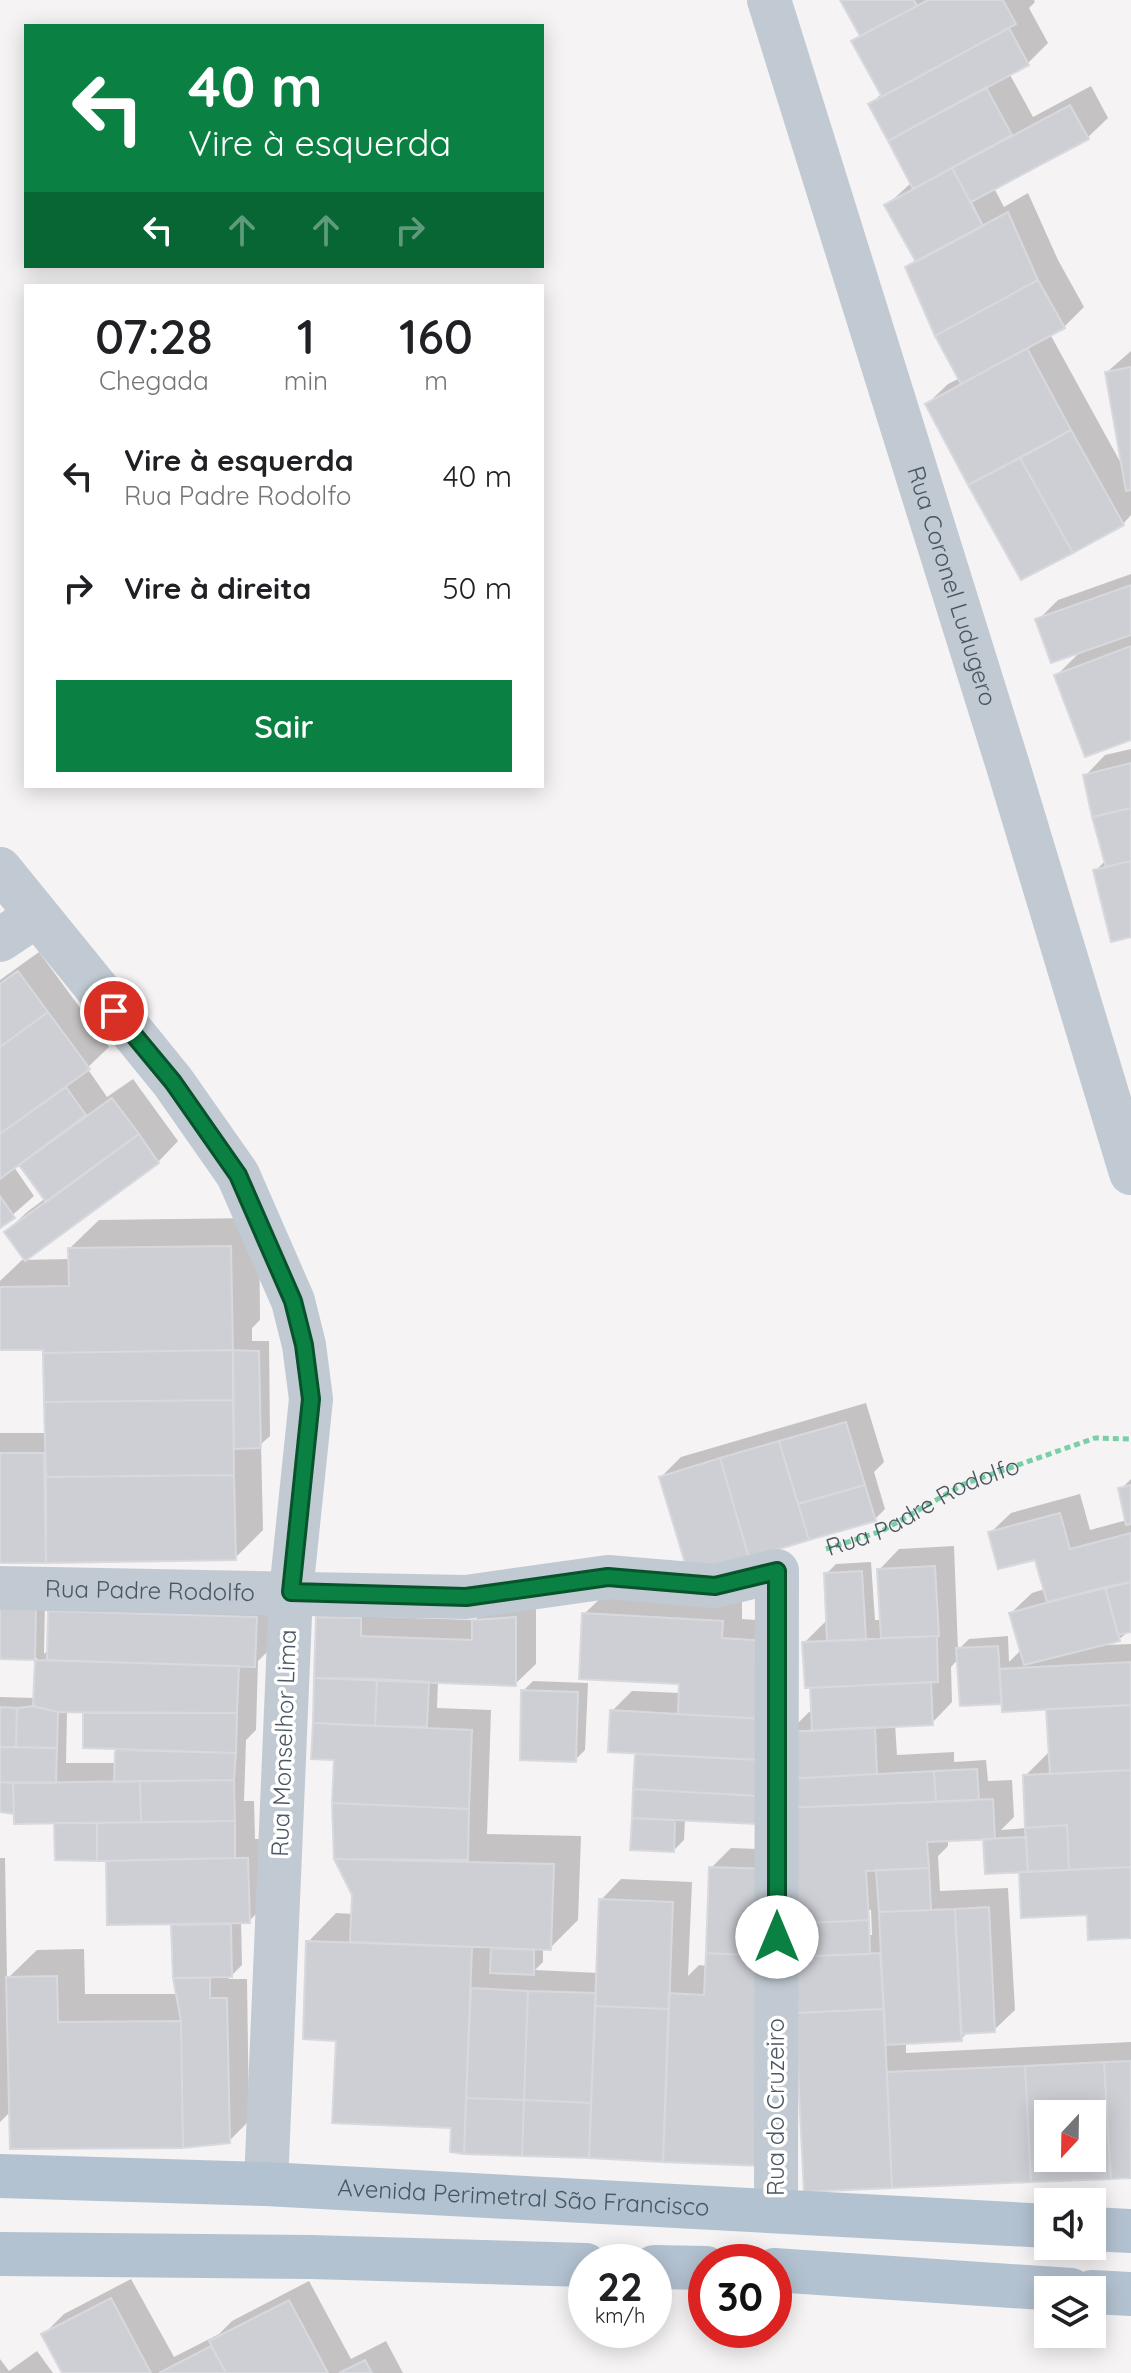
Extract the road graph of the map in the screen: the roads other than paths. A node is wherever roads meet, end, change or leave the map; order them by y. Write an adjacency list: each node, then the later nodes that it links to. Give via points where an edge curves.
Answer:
1 (769, 0): 5 (street, Rua Coronel Ludugero)
2 (0, 869): 3 (street, Rua Monselhor Lima)
3 (36, 916): 4 (street); 8 (street, Rua Monselhor Lima, via 173,1082 238,1175 293,1301 311,1399)
4 (0, 940)
5 (1131, 1173)
6 (777, 1571): 8 (street, Rua Padre Rodolfo, via 715,1586 608,1577 466,1597); 11 (street, Rua do Cruzeiro)
7 (0, 1588): 8 (street, Rua Padre Rodolfo)
8 (291, 1592): 10 (street, Rua Monselhor Lima)
9 (0, 2176): 10 (main road, Avenida Perimetral São Francisco)
10 (266, 2184): 11 (main road, Avenida Perimetral São Francisco)
11 (776, 2211): 12 (main road, Avenida Perimetral São Francisco)
12 (1034, 2225)
13 (1106, 2230): 14 (main road)
14 (1131, 2231)
15 (0, 2254): 16 (main road)
16 (568, 2264)
17 (792, 2271): 18 (main road)
18 (1034, 2288)
19 (1106, 2293): 20 (main road)
20 (1131, 2294)

